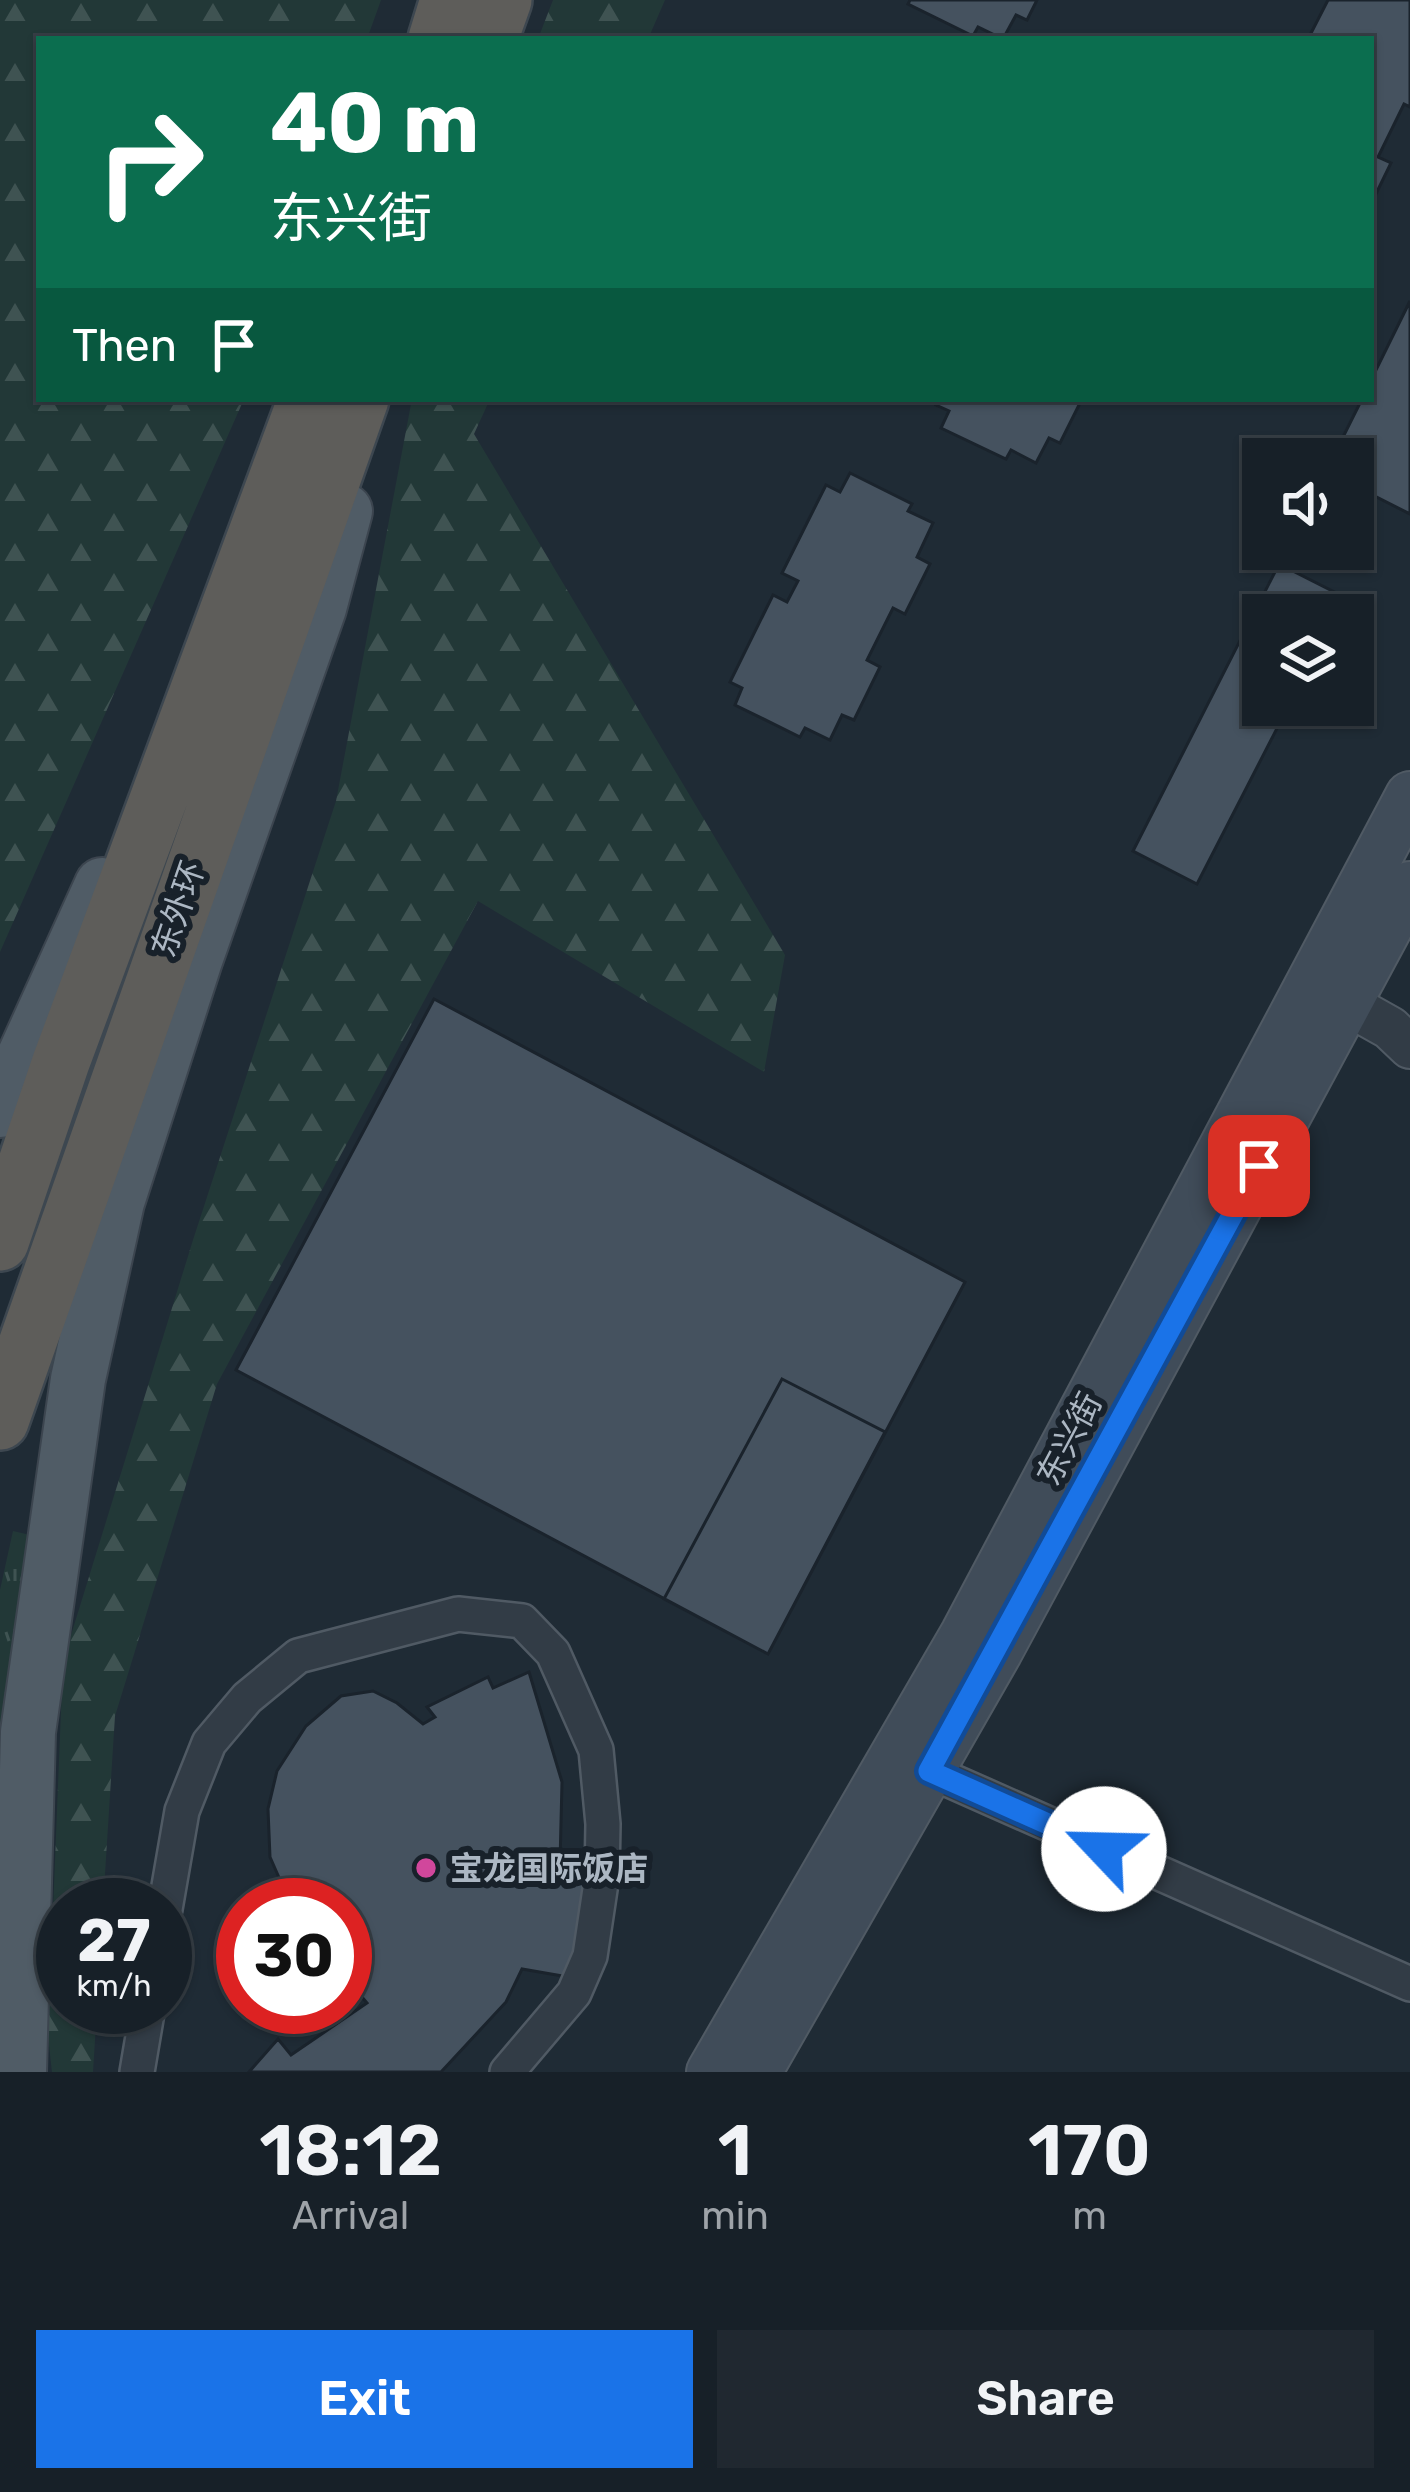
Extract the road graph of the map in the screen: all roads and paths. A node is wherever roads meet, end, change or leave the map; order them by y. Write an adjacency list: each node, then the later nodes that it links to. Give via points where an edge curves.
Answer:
1 (449, 0): 3 (highway)
2 (503, 0): 4 (highway)
3 (437, 36)
4 (490, 36)
5 (306, 402): 8 (highway)
6 (359, 402): 15 (highway, 东外环)
7 (374, 402): 20 (main road, via 319,608 118,1202 78,1379 28,1732)
8 (243, 571): 13 (main road); 14 (highway)
9 (1410, 796): 11 (main road, 东兴街)
10 (1410, 886): 11 (main road, 东兴街)
11 (1329, 994): 12 (street); 16 (main road, 东兴街, via 965,1634)
12 (1410, 1047)
13 (0, 1110)
14 (0, 1242)
15 (0, 1421)
16 (913, 1762): 18 (street); 23 (main road, 东兴街); 24 (main road, 东兴街)
17 (170, 1878): 22 (street, via 182,1811 209,1743 298,1656 458,1614 522,1621 554,1653 596,1750 602,1876 590,1956 574,1993)
18 (1410, 1984)
19 (143, 2034): 21 (street)
20 (20, 2072)
21 (137, 2072)
22 (507, 2072)
23 (711, 2072)
24 (757, 2072)

